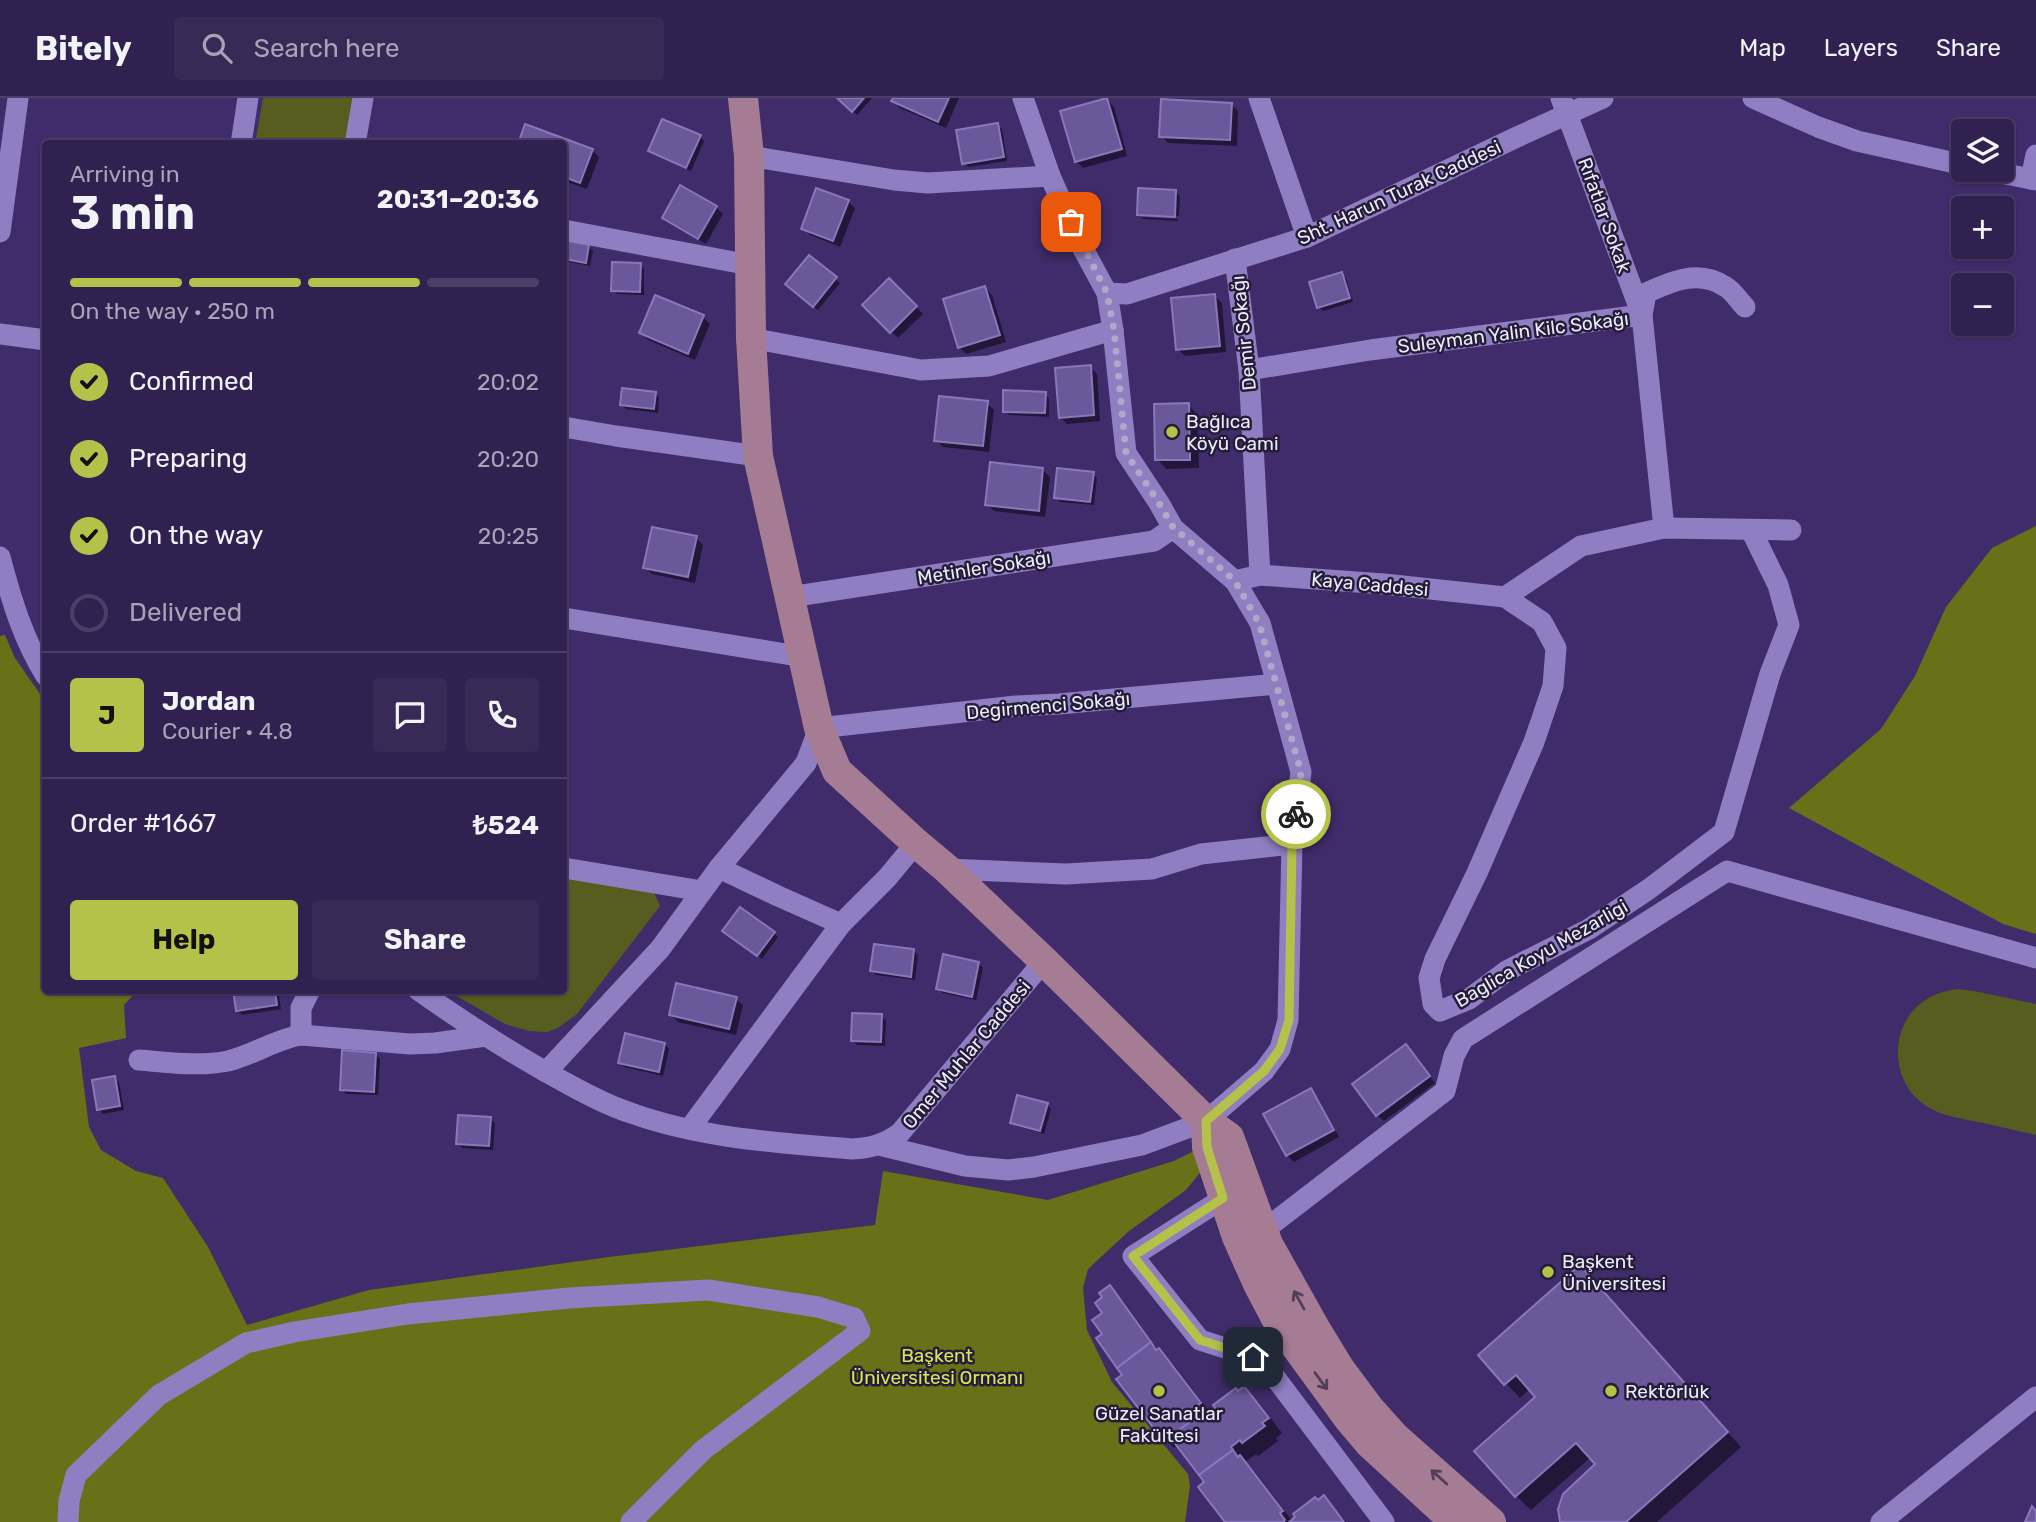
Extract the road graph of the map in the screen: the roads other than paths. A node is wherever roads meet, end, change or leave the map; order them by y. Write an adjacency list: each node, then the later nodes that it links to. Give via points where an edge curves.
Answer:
1 (18, 98): 19 (street)
2 (248, 98): 10 (street)
3 (363, 98): 11 (street)
4 (743, 98): 13 (street)
5 (1259, 98): 20 (street)
6 (1603, 98): 9 (street, Sht. Harun Turak Caddesi)
7 (1753, 98): 14 (street, via 1857,141)
8 (1029, 99): 15 (street)
9 (1565, 107): 20 (street, Sht. Harun Turak Caddesi, via 1517,137); 25 (street, Rıfatlar Sokak)
10 (242, 140)
11 (356, 140)
12 (2036, 155): 17 (street)
13 (749, 156): 15 (street, via 928,183); 22 (street)
14 (1951, 162)
15 (1050, 176): 23 (street)
16 (2014, 176): 17 (street)
17 (2033, 180)
18 (567, 231): 22 (street)
19 (0, 232)
20 (1307, 237): 21 (street, Sht. Harun Turak Caddesi)
21 (1235, 259): 23 (street, Sht. Harun Turak Caddesi, via 1127,294); 30 (street, Demir Sokağı)
22 (750, 265): 28 (street)
23 (1107, 293): 26 (street)
24 (1745, 307): 25 (street, Suleyman Yalin Kilc Sokağı, via 1727,287 1694,276 1646,293)
25 (1642, 315): 30 (street, Suleyman Yalin Kilc Sokağı); 34 (street, Rıfatlar Sokak)
26 (1114, 330): 28 (street, via 989,366 921,370); 33 (street, via 1126,453)
27 (0, 334): 29 (street)
28 (751, 338): 32 (street)
29 (42, 339)
30 (1249, 370): 38 (street, Demir Sokağı)
31 (567, 428): 32 (street)
32 (758, 456): 40 (street)
33 (1173, 527): 39 (street); 40 (street, Metinler Sokağı, via 1154,541)
34 (1664, 528): 35 (street); 41 (street, via 1581,546)
35 (1751, 530): 36 (street); 41 (street, Baglica Koyu Mezarligi, via 1778,585 1789,625 1724,832 1589,929 1440,1011 1433,1004 1429,978 1435,959 1477,873 1553,686 1556,648 1542,622)
36 (1791, 530)
37 (0, 557): 44 (street, via 30,650)
38 (1260, 575): 39 (street, Kaya Caddesi); 41 (street, Kaya Caddesi)
39 (1235, 581): 45 (street, via 1259,623)
40 (790, 597): 43 (street)
41 (1505, 597)
42 (567, 618): 43 (street)
43 (804, 657): 46 (street)
44 (42, 670)
45 (1277, 684): 46 (street, Degirmenci Sokağı); 48 (street, via 1301,772)
46 (819, 728): 47 (street, via 837,771); 50 (street, via 806,763)
47 (916, 843): 51 (street); 53 (street)
48 (1292, 844): 51 (street, via 1201,854 1152,869 1066,874); 62 (street, via 1289,1020 1280,1049 1264,1071)
49 (567, 868): 52 (street)
50 (719, 868): 52 (street); 53 (street)
51 (947, 869): 55 (street)
52 (702, 891): 61 (street, via 660,950)
53 (841, 923): 63 (street)
54 (2036, 958): 66 (street, via 1727,871 1463,1039 1445,1091)
55 (1044, 961): 62 (street); 64 (street, Omer Muhlar Caddesi, via 900,1133)
56 (308, 994): 58 (street, via 301,1008)
57 (424, 994): 59 (street)
58 (301, 1035): 59 (street, via 410,1044); 60 (street, via 228,1061)
59 (486, 1036): 61 (street)
60 (139, 1060)
61 (546, 1072): 63 (street, via 602,1102)
62 (1206, 1121): 64 (street, via 1142,1145 1008,1170 965,1166); 65 (street, via 1229,1136)
63 (690, 1128): 64 (street, via 815,1146 852,1149)
64 (879, 1145)
65 (1235, 1191): 66 (street); 70 (street, via 1133,1256 1200,1340 1253,1357 1268,1368); 71 (street, one-way to 71, via 1237,1237 1278,1322 1370,1444)
66 (1263, 1231): 72 (street, one-way to 66, via 1369,1408 1315,1328)
67 (2036, 1398): 73 (street)
68 (68, 1522): 69 (street, via 76,1475 159,1395 246,1343 408,1314 708,1290 818,1307 854,1318 860,1331 703,1450)
69 (631, 1522)
70 (1384, 1522)
71 (1455, 1522)
72 (1491, 1522)
73 (1881, 1522)

